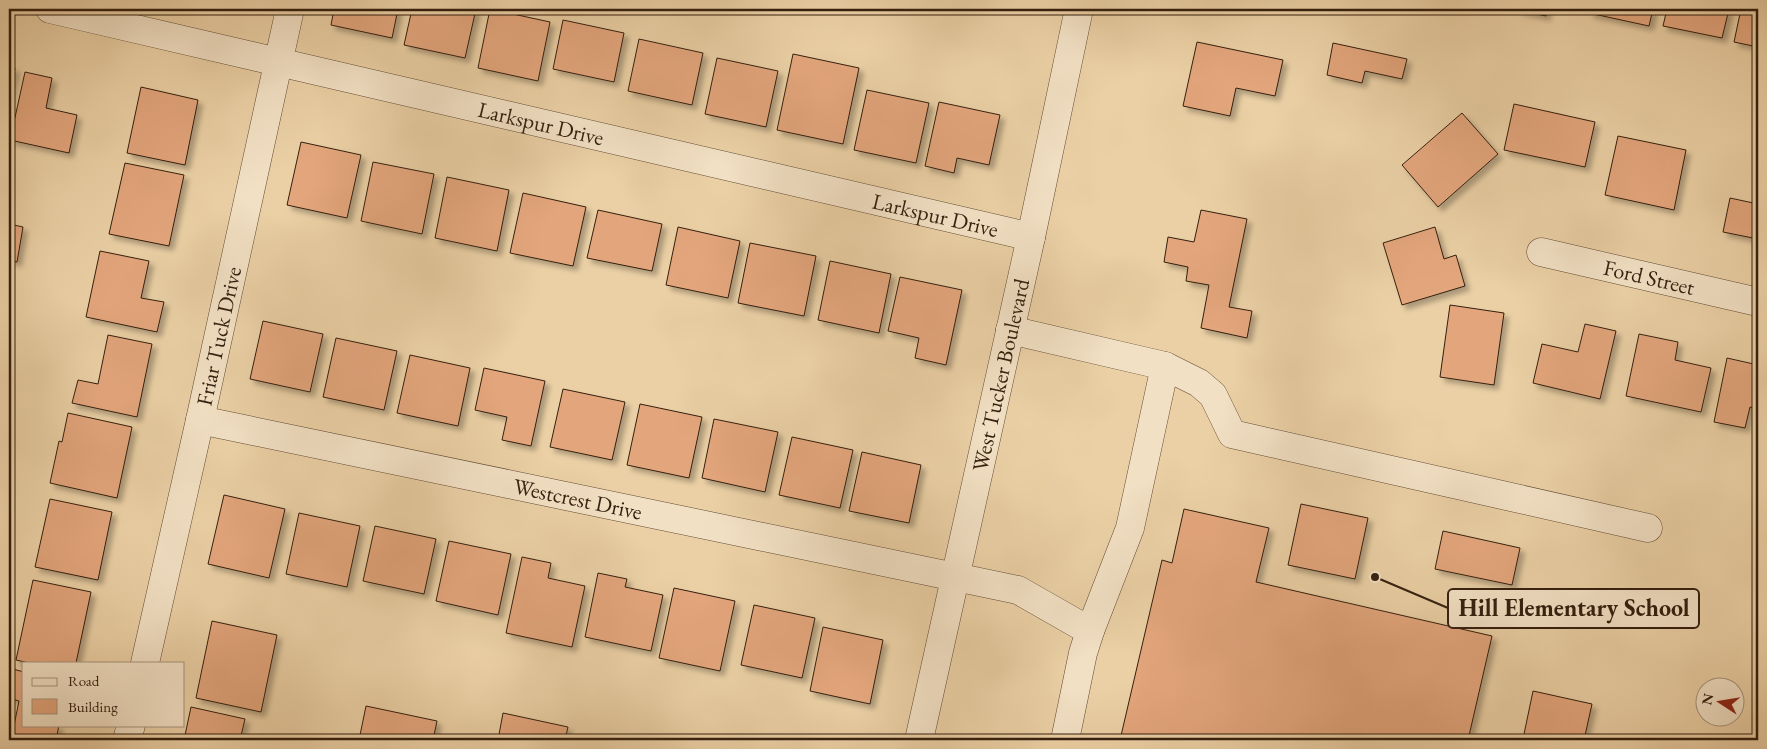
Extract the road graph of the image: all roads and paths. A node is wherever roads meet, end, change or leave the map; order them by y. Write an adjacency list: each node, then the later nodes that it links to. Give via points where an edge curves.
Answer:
1 (50, 9): 4 (street, Larkspur Drive)
2 (290, 9): 4 (street, Friar Tuck Drive)
3 (1080, 9): 5 (street, West Tucker Boulevard)
4 (278, 62): 5 (street, Larkspur Drive); 10 (street, Friar Tuck Drive)
5 (1031, 237): 8 (street, West Tucker Boulevard)
6 (1541, 252): 7 (street, Ford Street)
7 (1758, 302)
8 (1010, 330): 9 (street); 12 (street, West Tucker Boulevard)
9 (1165, 366): 11 (street, via 1199,382 1213,395 1232,434); 13 (street, via 1130,528)
10 (200, 420): 12 (street, Westcrest Drive); 14 (street, Friar Tuck Drive)
11 (1648, 528)
12 (955, 578): 13 (street, Westcrest Drive, via 1018,590); 17 (street, West Tucker Boulevard)
13 (1090, 631): 18 (street)
14 (145, 662)
15 (131, 726): 16 (street)
16 (127, 740)
17 (919, 740)
18 (1065, 740)

